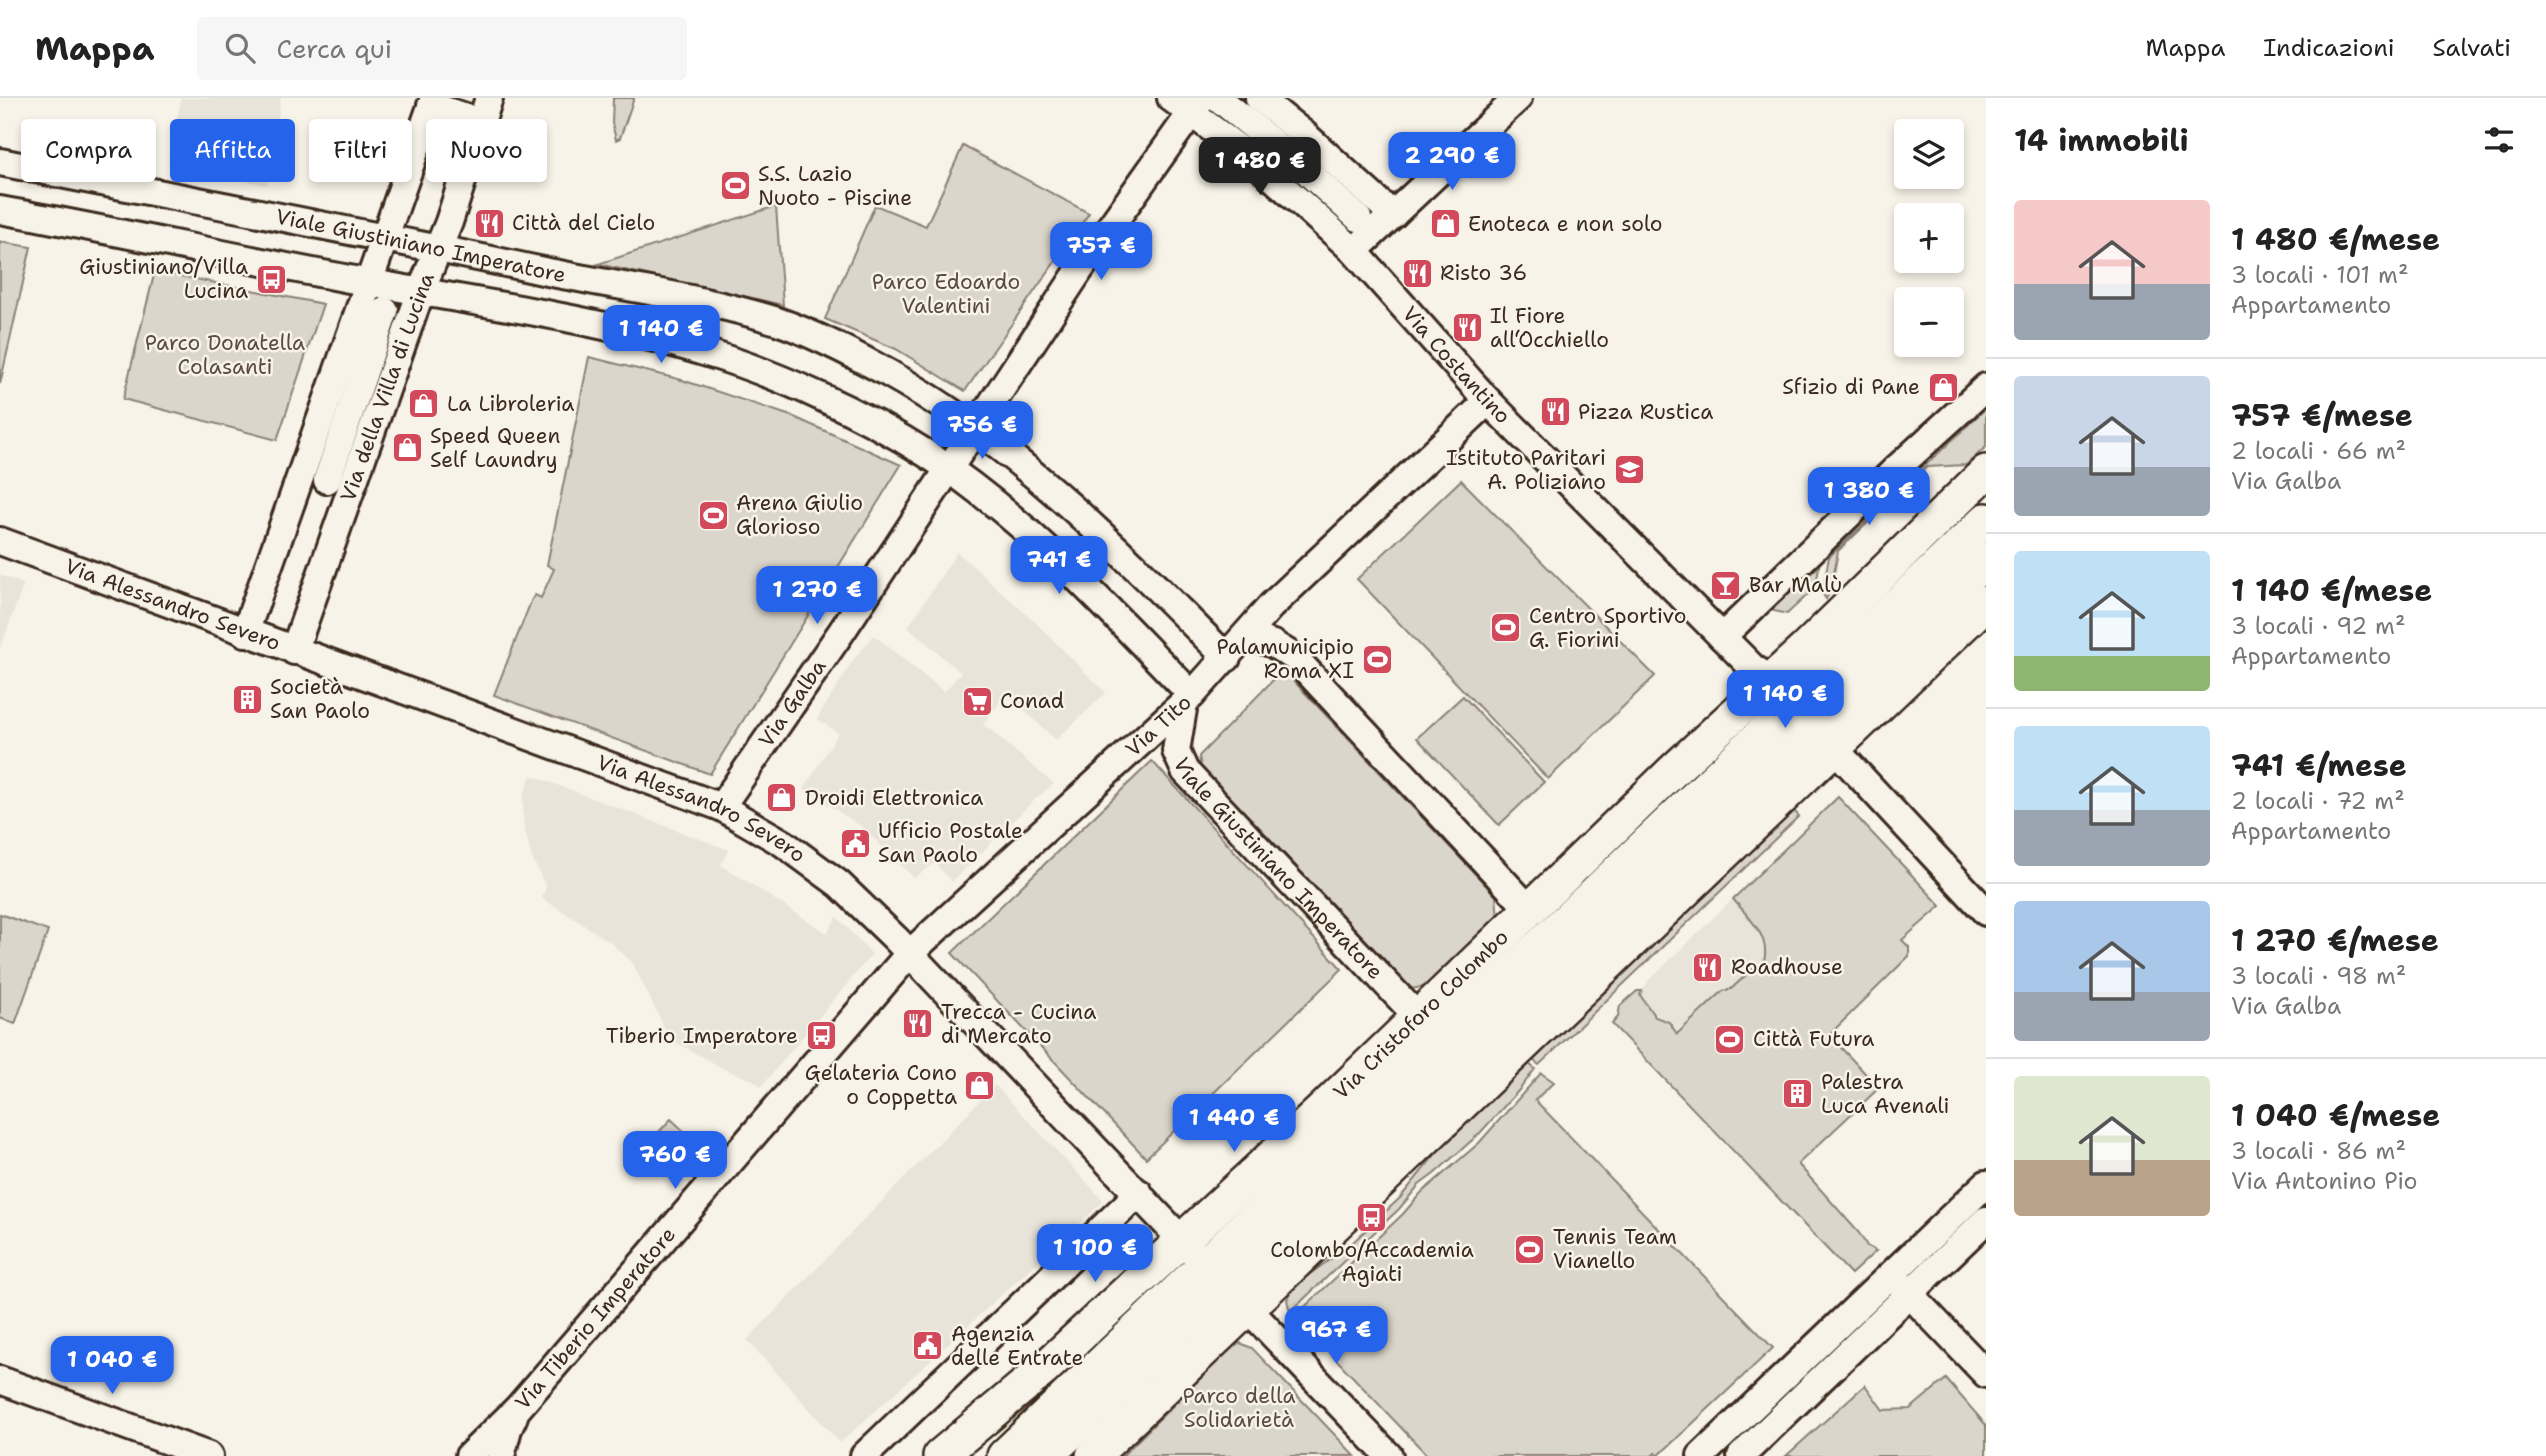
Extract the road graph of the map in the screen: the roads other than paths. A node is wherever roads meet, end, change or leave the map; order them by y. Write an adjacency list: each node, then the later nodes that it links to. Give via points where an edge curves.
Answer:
1 (1218, 98): 10 (street)
2 (1259, 98): 9 (street)
3 (1518, 98): 9 (street)
4 (432, 102): 6 (street, Via della Villa di Lucina); 11 (street, Via della Villa di Lucina)
5 (1188, 103): 13 (street, Via Costantino); 19 (street, Via Galba)
6 (485, 110): 12 (street, Via della Villa di Lucina)
7 (0, 162): 11 (street, Viale Giustiniano Imperatore)
8 (0, 210): 14 (street, Viale Giustiniano Imperatore)
9 (1393, 215): 13 (street)
10 (1358, 218)
11 (384, 236): 12 (street, Viale Giustiniano Imperatore); 14 (street, Via della Villa di Lucina)
12 (438, 247): 15 (street, Via della Villa di Lucina); 19 (street, Viale Giustiniano Imperatore, via 710,303 780,322 887,372)
13 (1354, 251): 18 (street, Via Costantino)
14 (367, 282): 15 (street, Viale Giustiniano Imperatore); 28 (street, Via della Villa di Lucina)
15 (421, 291): 20 (street, Viale Giustiniano Imperatore, via 587,324 720,357 858,416); 31 (street, Via della Villa di Lucina)
16 (385, 311): 21 (street, Via della Villa di Lucina)
17 (1986, 387): 30 (street)
18 (1488, 401): 29 (street, Via Tito, via 1271,606); 30 (street, Via Costantino)
19 (975, 428): 20 (street, Via Galba); 32 (street, Viale Giustiniano Imperatore, via 1059,495)
20 (949, 470): 33 (street, Viale Giustiniano Imperatore, via 1032,535); 35 (street, Via Galba)
21 (327, 480)
22 (1981, 483): 34 (main road, Via Cristoforo Colombo)
23 (1986, 520): 34 (main road, Via Cristoforo Colombo)
24 (0, 541): 28 (street, Via Alessandro Severo)
25 (1986, 560): 27 (main road, Via Cristoforo Colombo)
26 (1982, 607): 27 (main road); 34 (main road, Via Cristoforo Colombo)
27 (1916, 626): 34 (main road, Via Cristoforo Colombo)
28 (245, 633): 31 (street, Via Alessandro Severo)
29 (1247, 635): 32 (street, Via Tito); 37 (street, via 1294,657)
30 (1722, 636): 34 (street, Via Costantino)
31 (293, 651): 35 (street, Via Alessandro Severo)
32 (1227, 658): 33 (street, Via Tito)
33 (1188, 699): 41 (street, Via Tito); 42 (street, Viale Giustiniano Imperatore, via 1176,751 1185,771)
34 (1803, 714): 36 (main road, Via Cristoforo Colombo); 38 (street, Via Costantino); 39 (main road, Via Cristoforo Colombo, via 1808,775); 40 (main road, Via Cristoforo Colombo)
35 (721, 807): 41 (street, Via Alessandro Severo, via 824,872)
36 (1580, 861): 37 (main road, Via Cristoforo Colombo); 40 (main road)
37 (1530, 910): 42 (main road, Via Cristoforo Colombo)
38 (1986, 912)
39 (1643, 931): 40 (main road); 46 (main road, Via Cristoforo Colombo)
40 (1552, 953): 43 (main road, Via Cristoforo Colombo)
41 (909, 954): 47 (street, Via Alessandro Severo); 57 (street, Via Tiberio Imperatore)
42 (1418, 1017): 44 (main road, Via Cristoforo Colombo)
43 (1400, 1098): 44 (main road); 46 (main road); 50 (main road, Via Cristoforo Colombo)
44 (1323, 1109): 49 (main road, Via Cristoforo Colombo)
45 (1986, 1184): 51 (street)
46 (1377, 1185): 52 (main road, Via Cristoforo Colombo)
47 (1139, 1193): 49 (street, Via Alessandro Severo); 63 (street)
48 (1986, 1220): 51 (street)
49 (1182, 1240): 50 (street, Via Alessandro Severo); 53 (main road, Via Cristoforo Colombo)
50 (1215, 1275): 52 (street, Via Alessandro Severo); 59 (main road, Via Cristoforo Colombo); 65 (main road, Via Cristoforo Colombo)
51 (1901, 1285): 54 (street); 56 (street); 58 (street)
52 (1249, 1309): 66 (main road, Via Cristoforo Colombo); 67 (street, Via Alessandro Severo)
53 (1045, 1368): 59 (main road); 64 (main road, Via Cristoforo Colombo)
54 (1986, 1374)
55 (0, 1380): 60 (street)
56 (1773, 1388): 58 (street); 68 (street)
57 (518, 1408): 61 (street, Via Tiberio Imperatore); 62 (street)
58 (1791, 1408): 69 (street)
59 (1005, 1454)
60 (209, 1456)
61 (469, 1456)
62 (501, 1456)
63 (864, 1456)
64 (940, 1456)
65 (1046, 1456)
66 (1093, 1456)
67 (1389, 1456)
68 (1701, 1456)
69 (1741, 1456)

